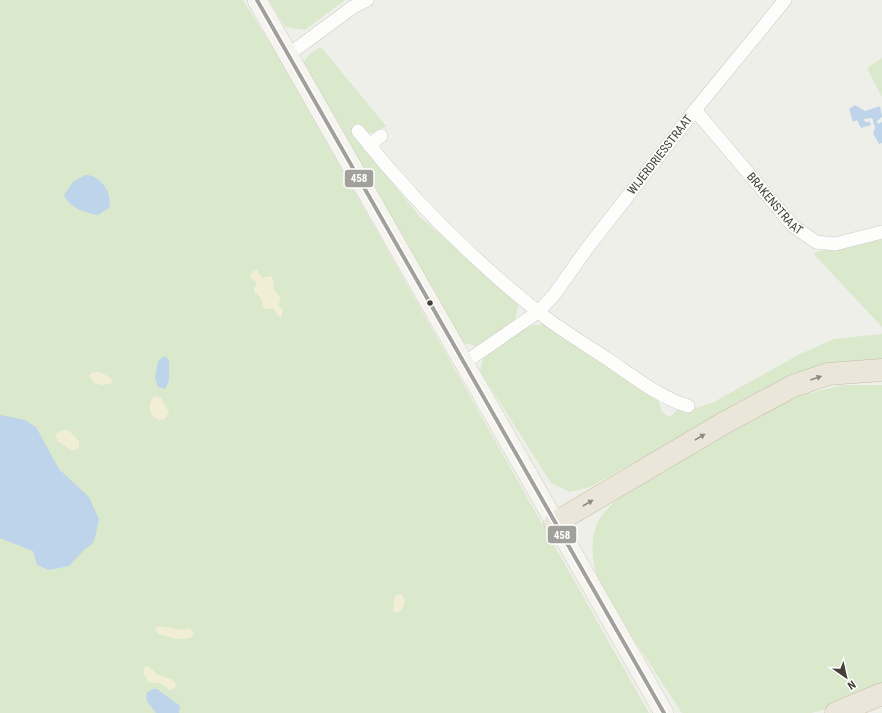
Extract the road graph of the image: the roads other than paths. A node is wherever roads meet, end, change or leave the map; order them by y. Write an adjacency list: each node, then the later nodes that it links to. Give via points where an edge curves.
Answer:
1 (256, 0): 4 (main road)
2 (367, 0): 4 (street)
3 (785, 0): 5 (street, WIJERDRIESSTRAAT)
4 (288, 55): 11 (main road)
5 (695, 110): 9 (street, BRAKENSTRAAT, via 793,226 816,242 835,244); 10 (street, WIJERDRIESSTRAAT, via 588,247 554,295)
6 (358, 131): 8 (street)
7 (381, 136): 8 (street)
8 (369, 145): 10 (street, via 389,171 470,252)
9 (882, 232)
10 (538, 312): 11 (street, WIJERDRIESSTRAAT); 13 (street, via 658,393 669,405)
11 (464, 363): 14 (main road)
12 (882, 370): 14 (highway, one-way to 12, via 793,386 828,374)
13 (688, 406)
14 (555, 523): 16 (main road)
15 (882, 694): 17 (highway)
16 (664, 713)
17 (836, 713)

